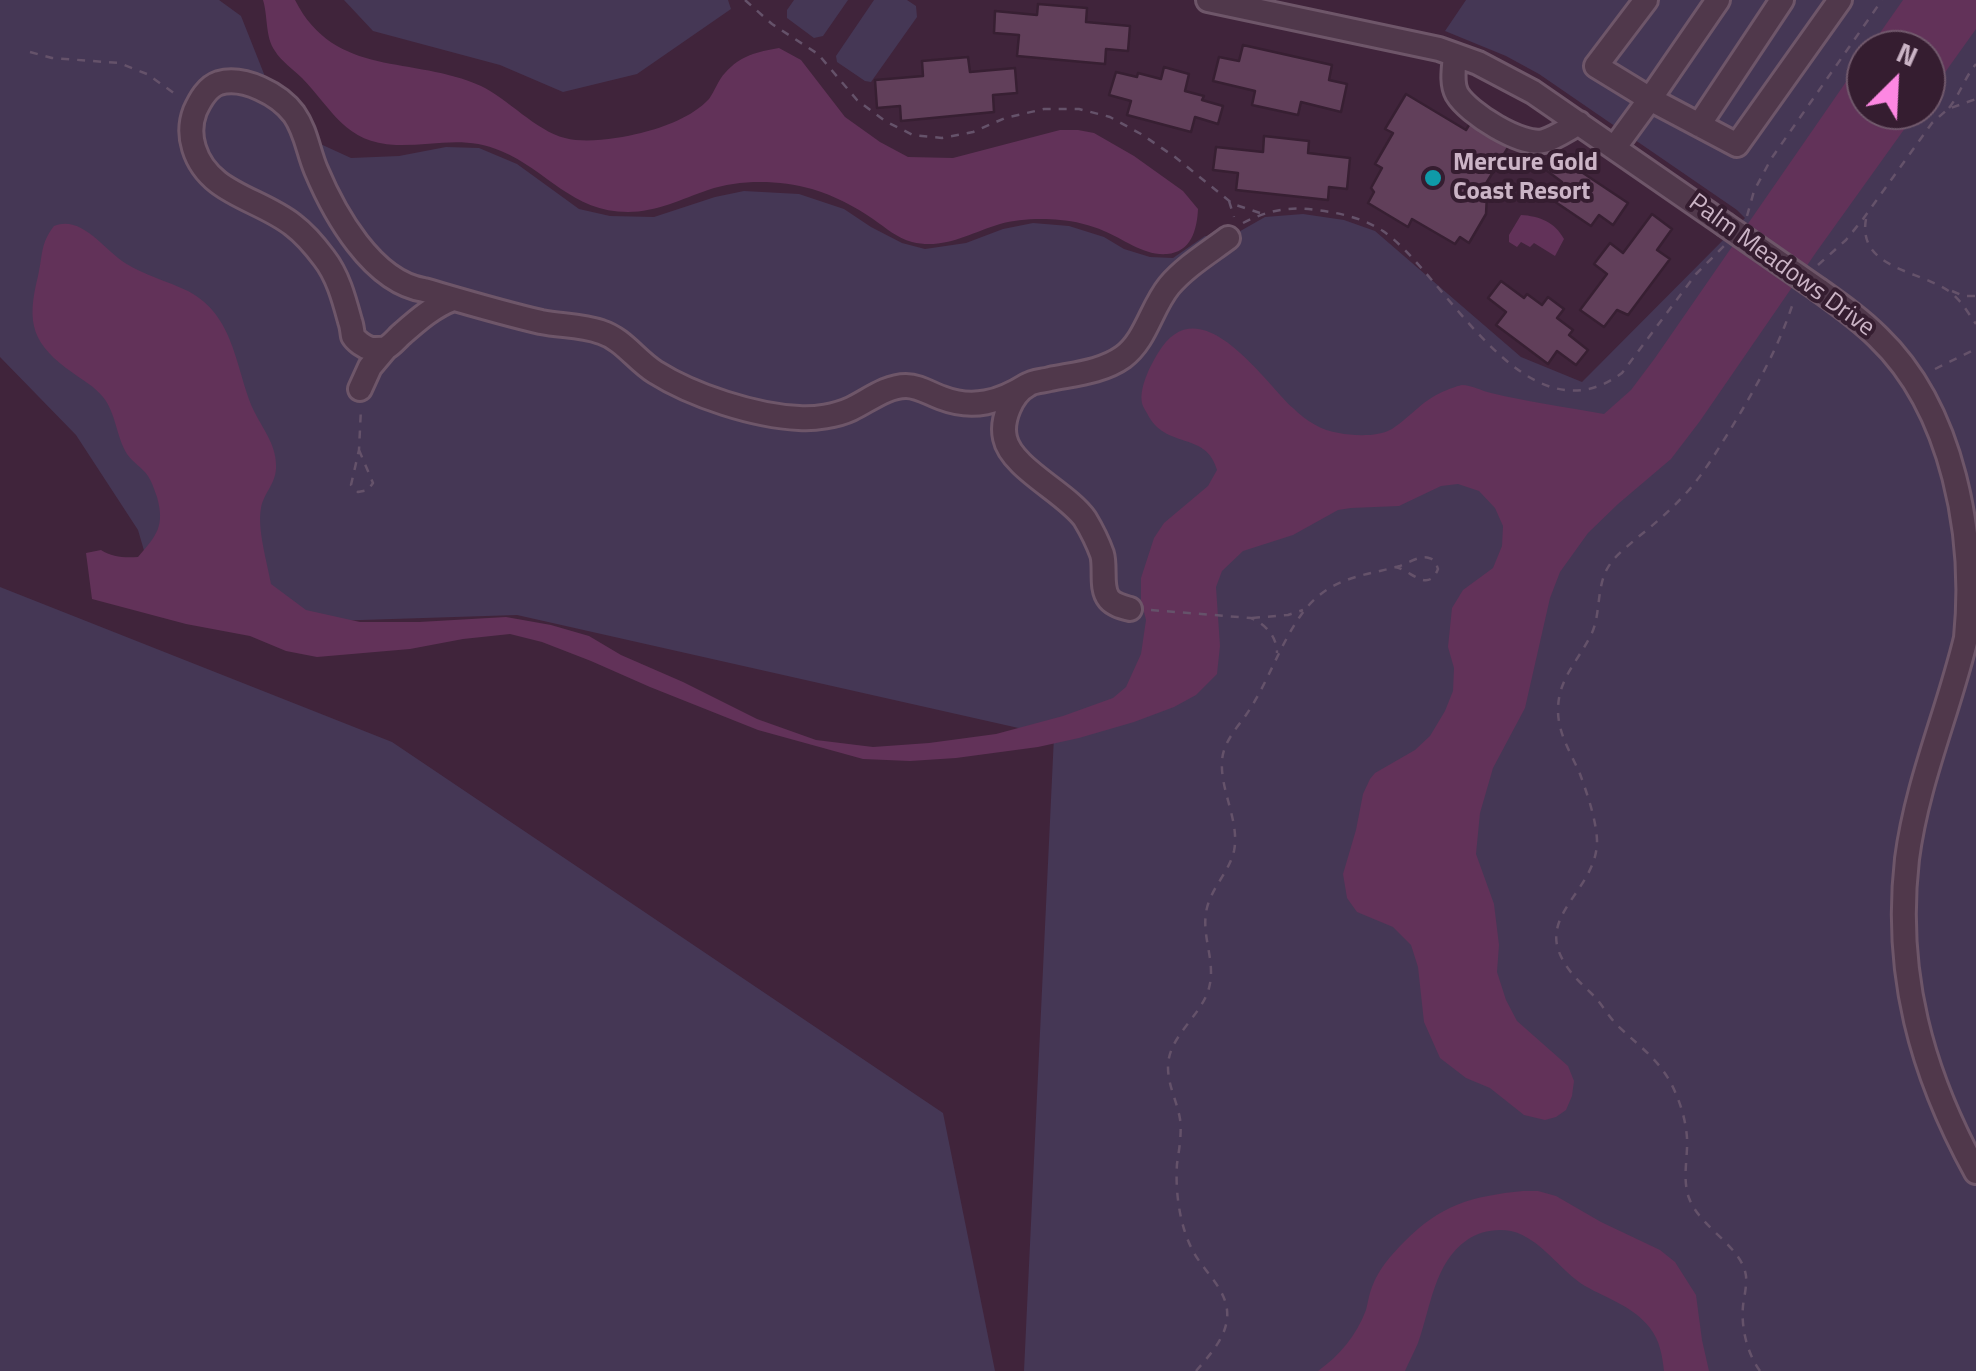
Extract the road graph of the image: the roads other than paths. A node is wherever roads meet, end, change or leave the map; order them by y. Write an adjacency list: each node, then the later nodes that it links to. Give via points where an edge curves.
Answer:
1 (1208, 0): 6 (street, Palm Meadows Drive)
2 (1646, 0): 7 (street, via 1596,66)
3 (1718, 0): 7 (street)
4 (1782, 0): 9 (street)
5 (1840, 0): 9 (street, via 1737,146)
6 (1455, 55): 8 (street, Palm Meadows Drive, via 1533,92); 8 (street, via 1455,92 1470,110 1523,141 1542,142)
7 (1650, 99): 9 (street); 10 (street)
8 (1578, 123): 10 (street, Palm Meadows Drive)
9 (1699, 125)
10 (1615, 147): 18 (street, Palm Meadows Drive, bridge, via 1881,340 1944,433 1972,532)
11 (1228, 238): 16 (street, via 1168,288 1126,356)
12 (415, 289): 13 (street); 14 (street, via 427,301); 15 (street, via 369,257 346,228 307,138 284,104 240,82 205,92 191,122 199,164 310,241 342,292 354,338)
13 (453, 298): 14 (street); 16 (street, via 603,332 656,373 691,390 772,414 828,416 900,386 958,404 986,404)
14 (425, 314): 15 (street)
15 (386, 348): 17 (street)
16 (1027, 385): 19 (street, via 1005,418 1007,446 1084,518 1102,554 1109,600)
17 (360, 389)
18 (1974, 586): 20 (street, Palm Meadows Drive, via 1966,636 1920,787 1904,930 1924,1057)
19 (1130, 609)
20 (1976, 1172)

